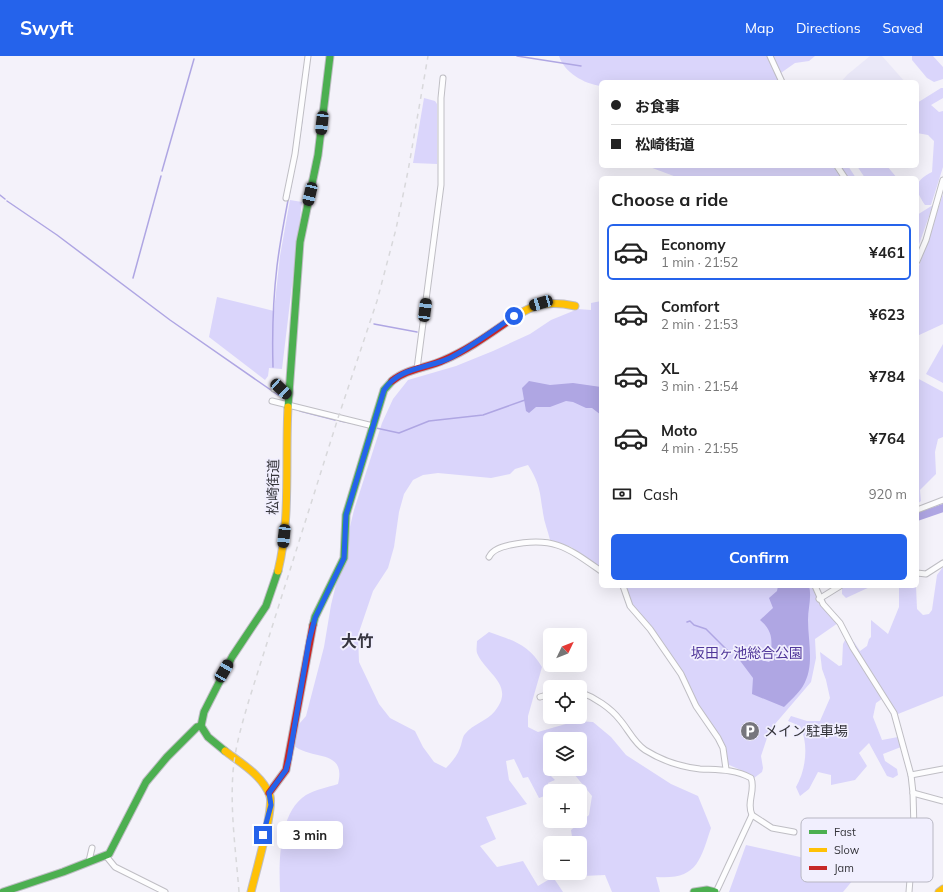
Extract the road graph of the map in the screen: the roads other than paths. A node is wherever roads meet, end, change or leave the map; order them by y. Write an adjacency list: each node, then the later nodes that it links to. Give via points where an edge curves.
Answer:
1 (308, 56): 7 (street, via 295,154)
2 (330, 56): 12 (street, 松崎街道, via 318,155 300,242)
3 (770, 56): 5 (street)
4 (443, 78): 10 (street, via 441,185)
5 (781, 80)
6 (943, 180): 8 (street)
7 (286, 198)
8 (919, 257)
9 (575, 306): 10 (street, via 564,302 541,303 527,308 450,358)
10 (416, 369): 15 (street, via 399,375 390,382 380,400)
11 (274, 389): 12 (street, via 281,389)
12 (289, 396): 14 (street, 松崎街道)
13 (272, 401): 14 (street)
14 (288, 406): 15 (street); 29 (street, 松崎街道, via 286,512 282,554 276,577 266,606 232,657 201,718)
15 (373, 426): 33 (street, via 346,515 344,558 315,618 286,770)
16 (943, 500): 17 (street)
17 (919, 509)
18 (489, 557): 20 (street, via 503,547 542,541 570,549)
19 (943, 563): 21 (street, via 926,574)
20 (599, 570)
21 (919, 573)
22 (624, 588): 30 (street, via 630,606 650,629 681,674 696,706 718,738)
23 (816, 588): 25 (street)
24 (837, 588): 25 (street)
25 (820, 599): 32 (street, via 840,623 894,713)
26 (587, 694): 30 (street, via 620,719 644,750 662,759 689,767)
27 (543, 696): 28 (street)
28 (540, 697)
29 (201, 726): 33 (street, via 211,741 256,775); 40 (street, via 165,758 150,776)
30 (726, 769): 36 (street, via 751,778 753,784 749,806)
31 (943, 769): 32 (street)
32 (911, 775): 34 (street)
33 (269, 793): 46 (street, via 269,814)
34 (914, 793): 35 (street); 37 (street)
35 (943, 801)
36 (752, 815): 38 (street, via 772,828); 48 (street)
37 (914, 818)
38 (794, 832)
39 (92, 848): 41 (street)
40 (106, 856): 41 (street); 45 (street, via 115,867)
41 (89, 861): 44 (street)
42 (910, 882): 49 (street)
43 (943, 889): 50 (street)
44 (3, 892)
45 (165, 892)
46 (251, 892)
47 (694, 892): 48 (street)
48 (715, 892)
49 (909, 892)
50 (939, 892)

